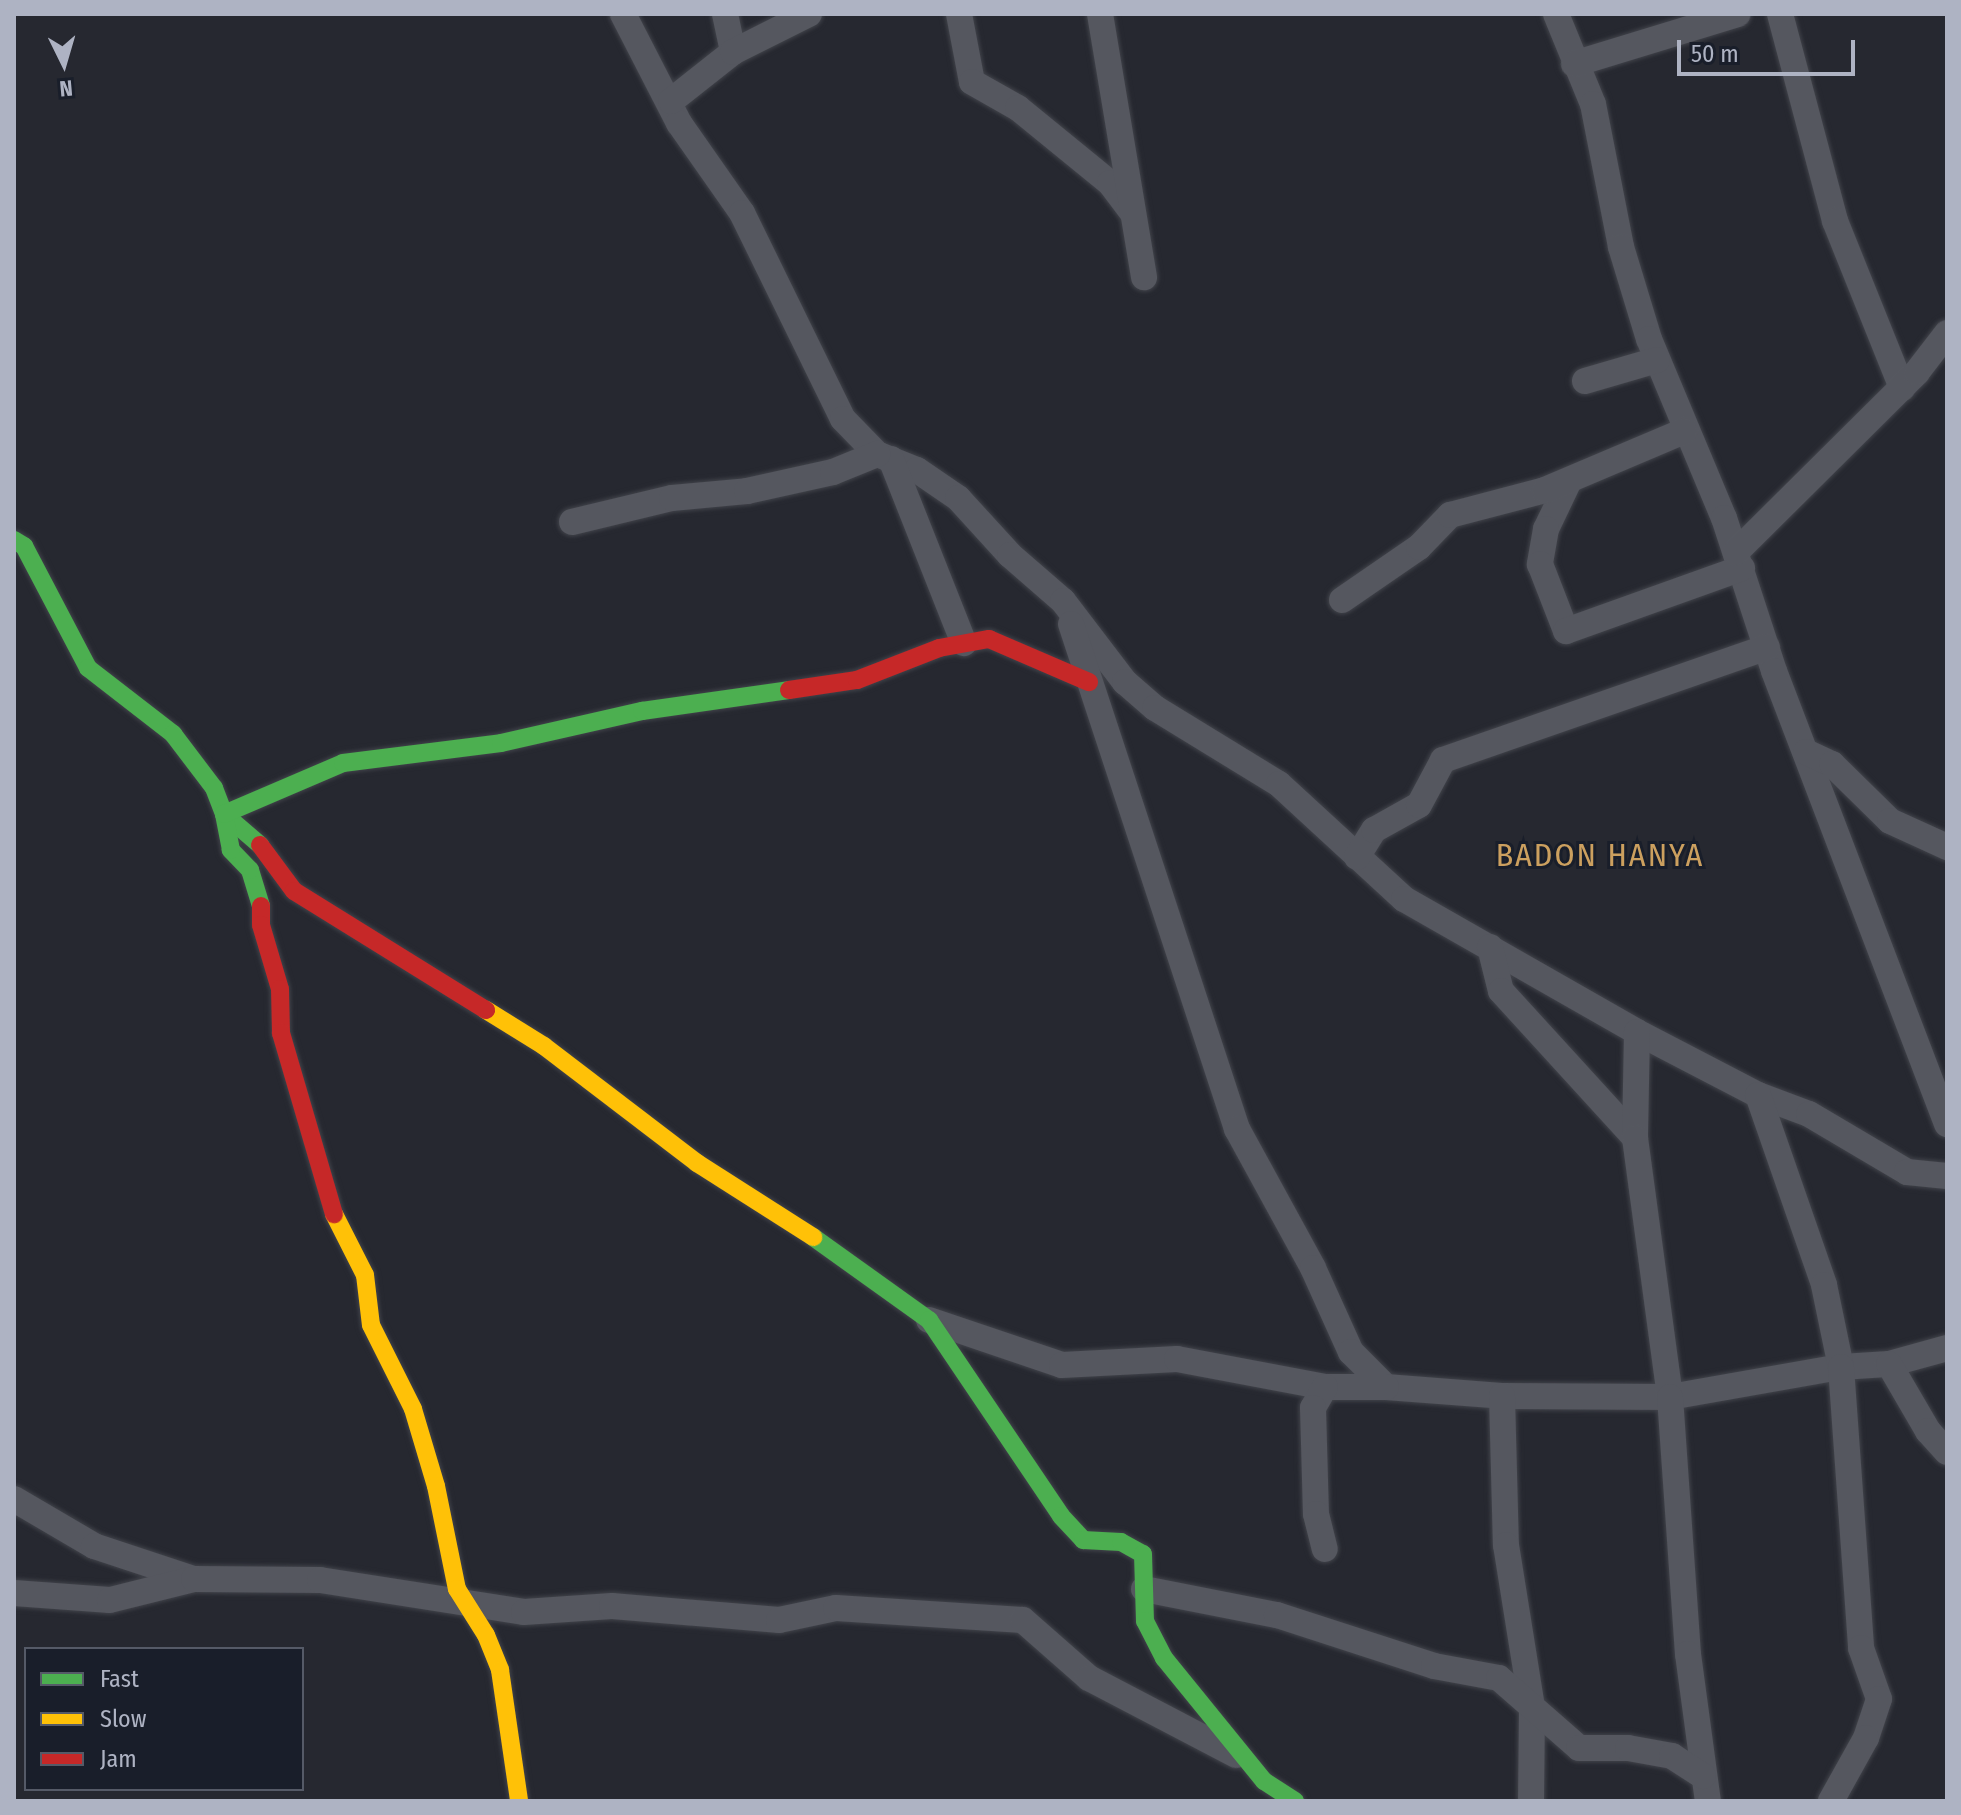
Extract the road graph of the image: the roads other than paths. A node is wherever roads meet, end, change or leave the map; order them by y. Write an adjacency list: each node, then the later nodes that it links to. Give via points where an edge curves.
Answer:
1 (623, 14): 11 (street)
2 (725, 14): 9 (street)
3 (809, 14): 9 (street)
4 (959, 14): 12 (street, via 972,82 1018,108 1110,183)
5 (1100, 14): 12 (street)
6 (1556, 14): 10 (street)
7 (1738, 14): 10 (street)
8 (1780, 14): 17 (street, via 1835,221)
9 (733, 52): 11 (street)
10 (1574, 64): 15 (street, via 1593,104 1621,247)
11 (671, 101): 19 (street, via 689,140 749,226 843,419)
12 (1132, 212): 13 (street)
13 (1144, 277)
14 (1947, 333): 17 (street)
15 (1657, 360): 16 (street); 18 (street)
16 (1585, 381)
17 (1902, 388): 23 (street)
18 (1684, 431): 20 (street); 23 (street)
19 (884, 456): 21 (street, via 761,488 672,498); 25 (street, via 958,498 1010,555); 26 (street)
20 (1569, 481): 23 (street, via 1546,529 1540,564 1566,631); 24 (street, via 1450,515 1419,547)
21 (572, 522)
22 (14, 540): 30 (street, via 24,546 88,668 173,734 214,788)
23 (1739, 560): 27 (street)
24 (1342, 600)
25 (1063, 601): 28 (street); 32 (street, via 1145,700 1188,733 1279,784)
26 (964, 643): 28 (street, via 989,639); 30 (street, via 857,680 642,711 501,743 343,763)
27 (1767, 647): 29 (street); 32 (street, via 1443,760 1419,805 1374,830)
28 (1089, 682): 44 (street, via 1237,1129 1313,1268 1351,1352)
29 (1806, 752): 31 (street, via 1832,764 1890,821); 36 (street)
30 (224, 814): 39 (street, via 249,831 294,891 544,1046 697,1163 777,1212); 53 (street, via 231,850 250,870 261,902 261,925 280,989 281,1033 329,1203 365,1275 371,1325 413,1409 436,1486 446,1552)
31 (1947, 847)
32 (1357, 857): 33 (street, via 1404,899)
33 (1490, 947): 34 (street); 37 (street, via 1501,991)
34 (1637, 1032): 35 (street); 37 (street)
35 (1758, 1095): 38 (street, via 1809,1114 1907,1172); 42 (street, via 1824,1285)
36 (1947, 1124)
37 (1635, 1138): 46 (street)
38 (1947, 1176)
39 (929, 1320): 43 (street, via 1062,1365 1177,1359); 51 (street, via 1061,1516 1083,1540 1121,1542 1143,1554)
40 (1947, 1348): 41 (street)
41 (1889, 1364): 42 (street); 47 (street, via 1914,1411)
42 (1841, 1367): 46 (street); 60 (street, via 1861,1648 1879,1699 1866,1738)
43 (1325, 1387): 44 (street); 49 (street, via 1313,1408 1316,1514)
44 (1386, 1387): 45 (street)
45 (1502, 1396): 46 (street); 54 (street, via 1506,1545)
46 (1670, 1397): 56 (street, via 1674,1508)
47 (1947, 1452)
48 (14, 1499): 50 (street, via 94,1546)
49 (1325, 1549)
50 (194, 1579): 52 (street, via 110,1600); 53 (street, via 320,1580)
51 (1144, 1589): 54 (street, via 1277,1615 1434,1666 1499,1678); 55 (street, via 1145,1621 1164,1658)
52 (14, 1593)
53 (465, 1603): 55 (street, via 524,1612 612,1606 779,1620 836,1608 1023,1620 1089,1678); 57 (street, via 500,1670)
54 (1532, 1708): 56 (street, via 1579,1748 1672,1756); 59 (street)
55 (1243, 1758): 58 (street, via 1264,1781)
56 (1705, 1788)
57 (519, 1801)
58 (1295, 1801)
59 (1531, 1801)
60 (1831, 1801)

